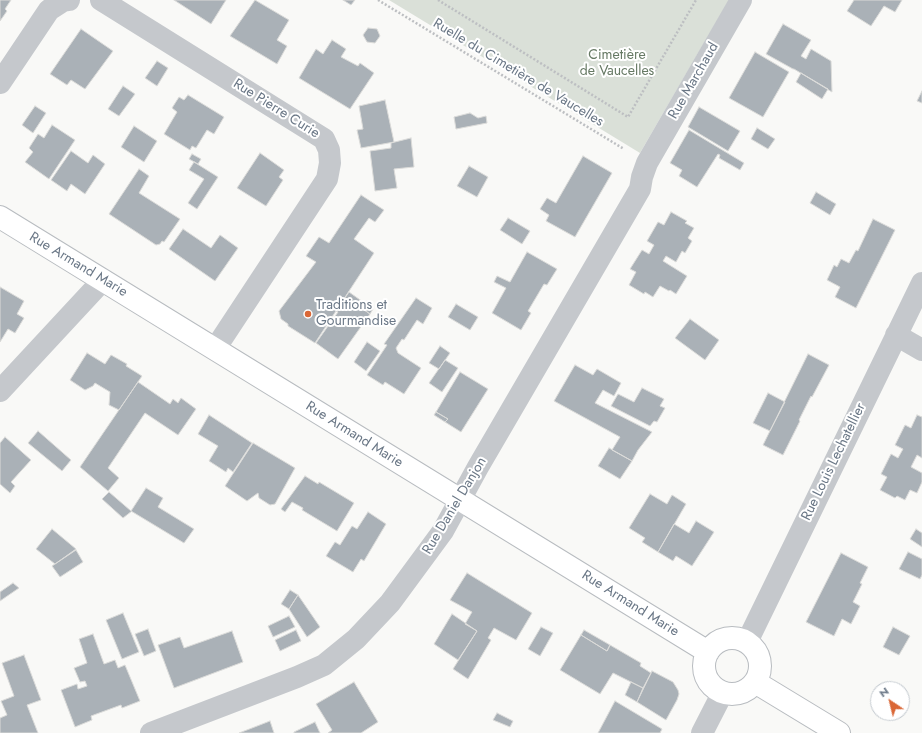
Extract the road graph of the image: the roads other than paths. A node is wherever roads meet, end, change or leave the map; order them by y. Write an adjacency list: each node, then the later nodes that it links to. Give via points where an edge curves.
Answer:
1 (69, 0): 4 (street, via 49,10)
2 (101, 0): 10 (street, Rue Pierre Curie, via 324,139 328,150 330,163 327,179)
3 (741, 0): 5 (street, Rue Marchaud)
4 (0, 83)
5 (647, 163): 13 (street, Rue Daniel Danjon, via 640,189)
6 (0, 217): 7 (main road, Rue Armand Marie)
7 (103, 280): 10 (main road, Rue Armand Marie); 12 (street)
8 (922, 283): 9 (street, Rue Louis Lechatellier)
9 (896, 335): 11 (street); 14 (street, Rue Louis Lechatellier)
10 (215, 349): 13 (main road, Rue Armand Marie)
11 (922, 350)
12 (0, 391)
13 (460, 500): 15 (main road, Rue Armand Marie); 18 (street, Rue Daniel Danjon, via 443,531 390,603 356,639 324,665)
14 (747, 642): 15 (main road, via 737,638 722,640); 16 (main road, via 754,648 760,662)
15 (708, 652): 17 (main road, via 705,658 707,676 711,683)
16 (755, 682): 17 (main road, via 742,692); 20 (main road)
17 (723, 692): 19 (street)
18 (151, 733)
19 (702, 733)
20 (839, 733)

